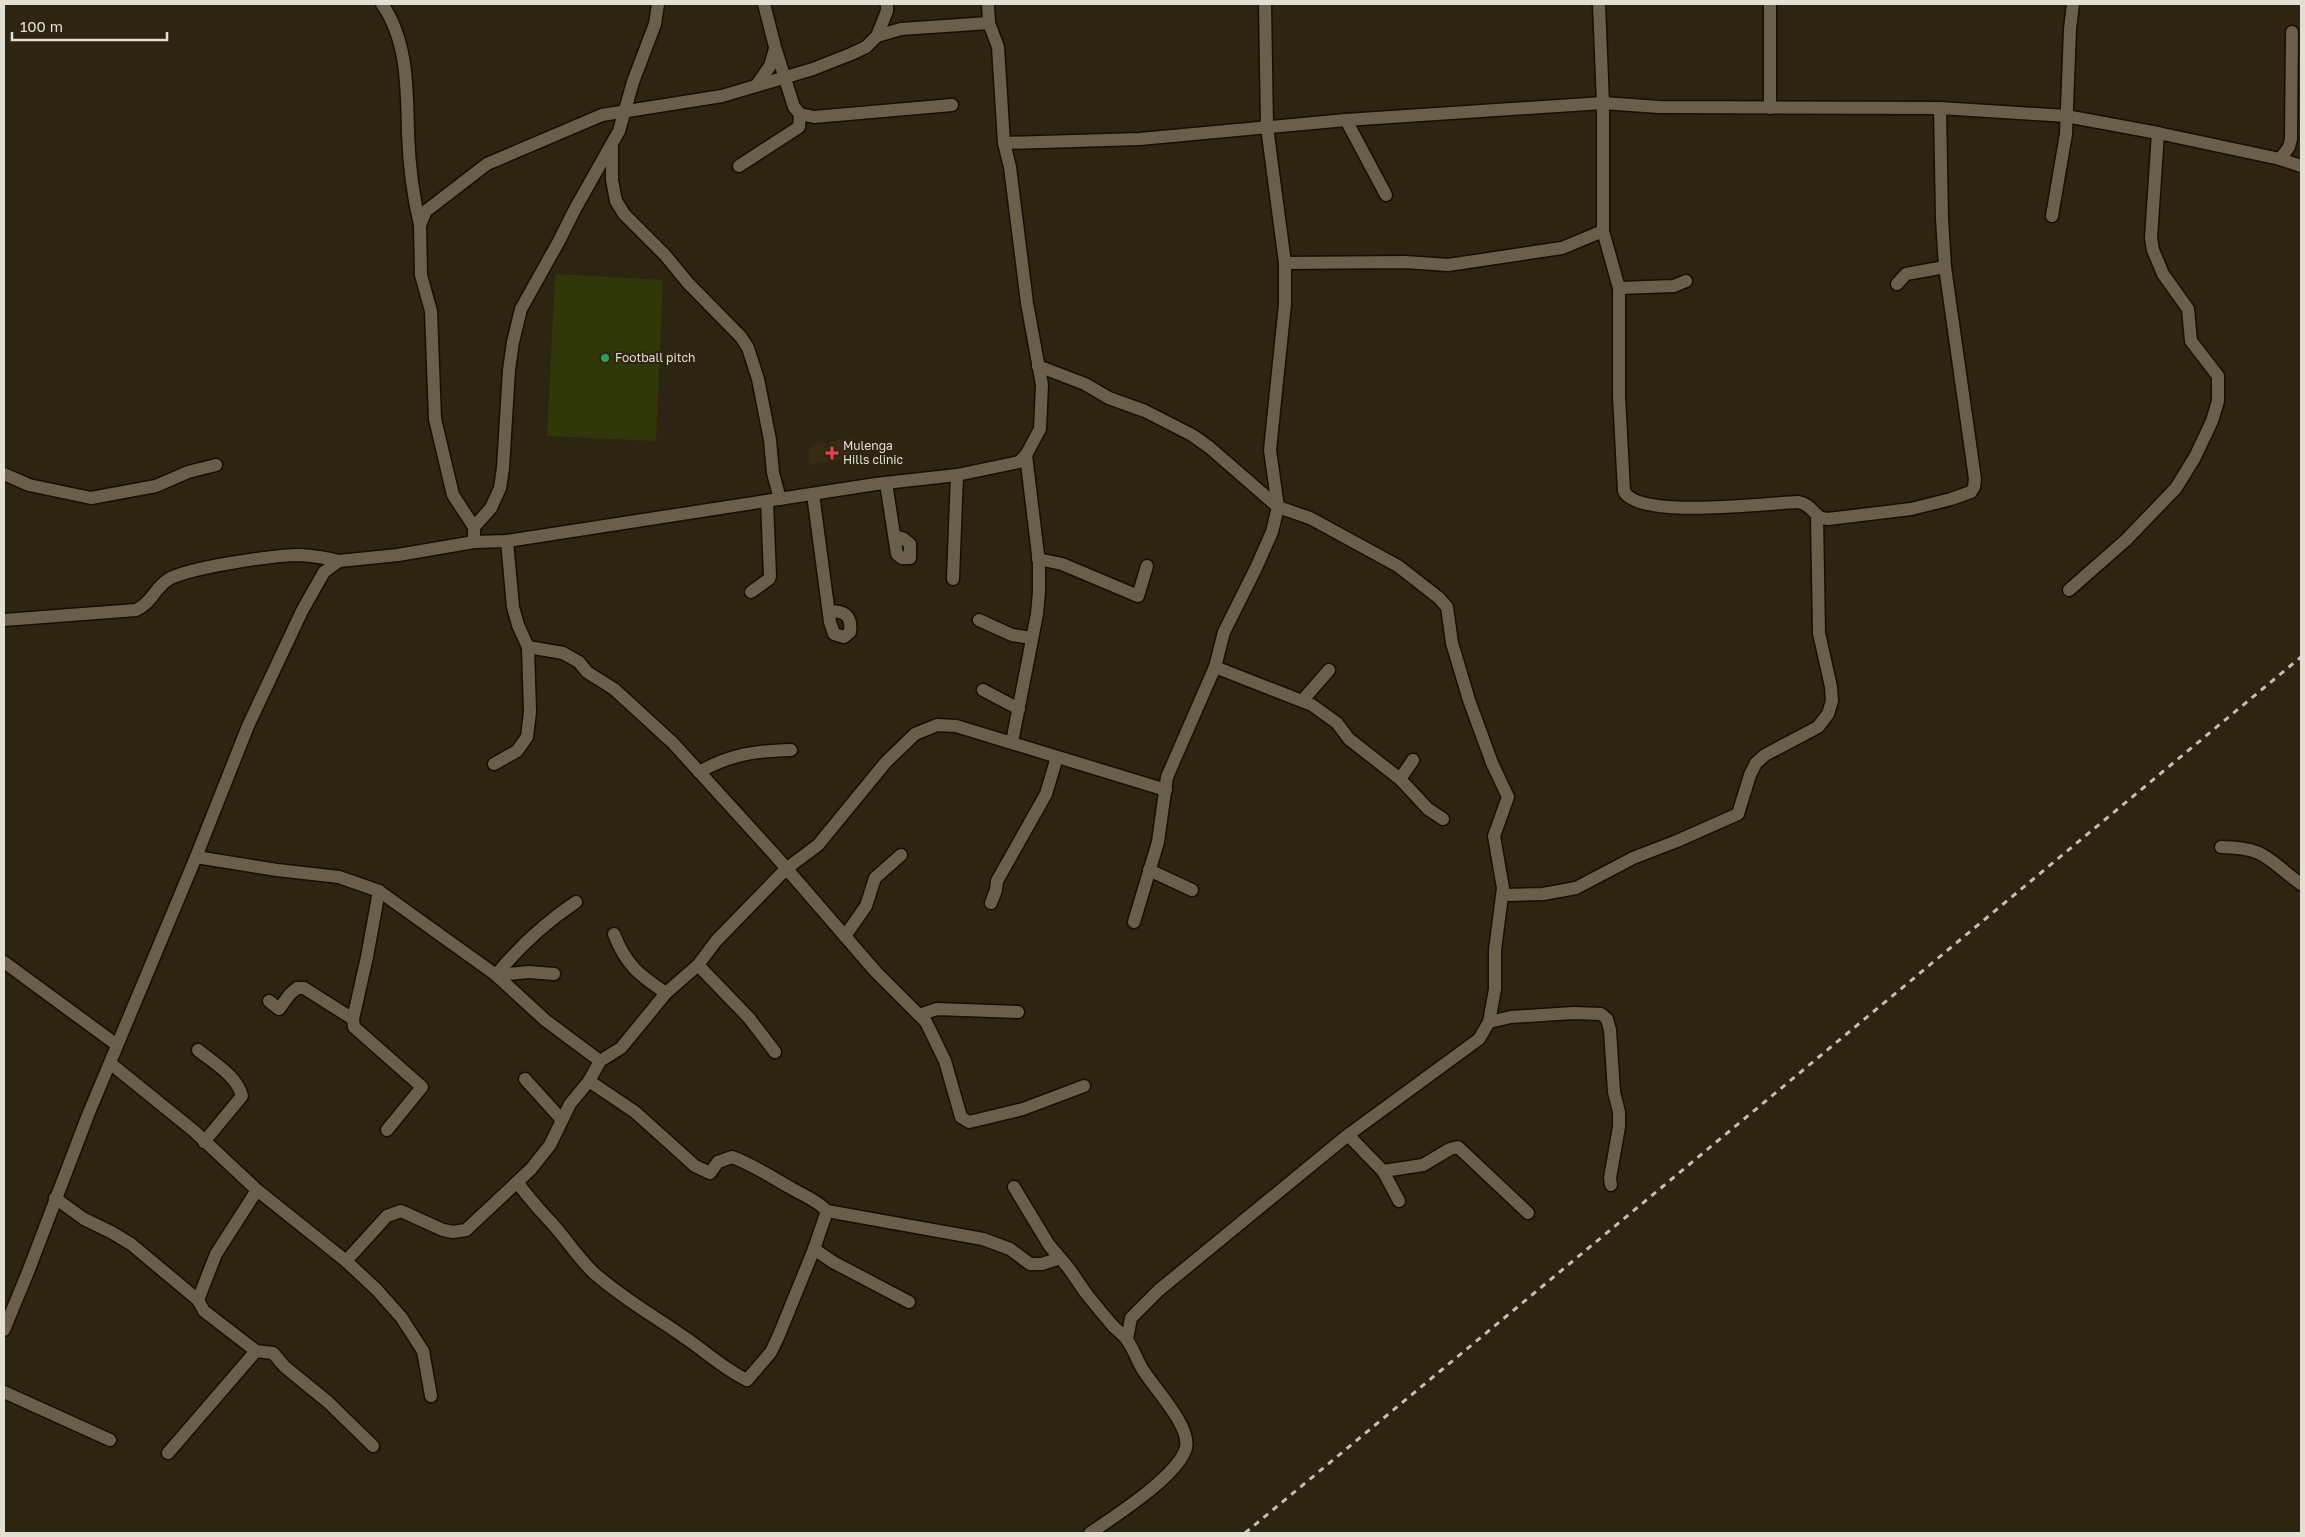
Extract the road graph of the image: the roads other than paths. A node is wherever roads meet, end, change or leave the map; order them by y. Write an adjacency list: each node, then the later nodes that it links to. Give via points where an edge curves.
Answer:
1 (382, 4): 34 (street, via 400,41)
2 (658, 4): 21 (street)
3 (764, 4): 14 (street)
4 (988, 4): 10 (street)
5 (1265, 4): 25 (street)
6 (1599, 4): 17 (street)
7 (1770, 4): 19 (street)
8 (2073, 4): 23 (street)
9 (887, 7): 11 (street); 13 (street)
10 (989, 23): 11 (street); 27 (street, via 998,47)
11 (901, 29): 13 (street)
12 (2292, 32): 29 (street, via 2291,139)
13 (877, 36): 15 (street, via 866,47 851,54)
14 (775, 47): 15 (street); 16 (street, via 770,66)
15 (785, 77): 16 (street); 22 (street, via 794,107)
16 (756, 86): 21 (street, via 705,100)
17 (1603, 103): 19 (street); 24 (street); 35 (street)
18 (952, 105): 22 (street, via 814,116)
19 (1770, 108): 20 (street)
20 (1940, 108): 23 (street); 37 (street)
21 (624, 111): 28 (street); 34 (street, via 602,115 487,164 426,211)
22 (800, 114): 30 (street, via 798,127)
23 (2066, 116): 26 (street); 33 (street)
24 (1346, 120): 25 (street); 32 (street)
25 (1267, 127): 27 (street, via 1140,139); 36 (street)
26 (2158, 133): 29 (street); 59 (street, via 2151,238 2153,250 2163,274 2188,309 2191,341 2218,376 2218,401 2195,457 2176,488 2126,540)
27 (1004, 143): 41 (street)
28 (612, 146): 48 (street, via 612,180 616,201 624,214 748,348 770,440); 51 (street, via 521,309 509,370 500,488 491,508)
29 (2280, 159): 31 (street)
30 (739, 166)
31 (2301, 166)
32 (1386, 195)
33 (2052, 216)
34 (420, 225): 51 (street, via 421,275 431,311 435,419 453,495)
35 (1603, 231): 36 (street, via 1562,248 1448,265); 40 (street)
36 (1285, 263): 49 (street, via 1285,304 1270,450)
37 (1945, 267): 39 (street, via 1906,274); 50 (street, via 1974,486 1967,495 1911,509 1828,519)
38 (1686, 281): 40 (street, via 1674,286)
39 (1897, 284)
40 (1619, 288): 50 (street, via 1619,396 1626,496 1639,503 1672,507 1711,508 1798,502 1805,503)
41 (1038, 366): 42 (street, via 1042,402 1040,429); 49 (street, via 1085,384 1192,435)
42 (1026, 456): 45 (street, via 1018,462); 55 (street)
43 (216, 466): 44 (street, via 188,472 156,486 91,498 29,485)
44 (4, 474)
45 (957, 475): 46 (street); 58 (street)
46 (886, 483): 47 (street); 52 (street)
47 (814, 494): 48 (street); 61 (street)
48 (773, 500): 54 (street); 60 (street, via 770,576)
49 (1278, 507): 66 (street, via 1272,532 1224,632); 88 (street, via 1310,518 1398,566 1447,607 1452,643 1468,700 1508,796 1494,836)
50 (1817, 515): 88 (street, via 1819,633 1832,701 1828,714 1818,727 1756,763 1738,814 1633,858 1576,888 1543,894)
51 (474, 527): 53 (street)
52 (895, 536)
53 (474, 542): 54 (street); 56 (street)
54 (507, 542): 65 (street, via 513,607)
55 (1038, 560): 57 (street, via 1062,564 1138,596); 64 (street, via 1039,592)
56 (340, 561): 62 (street, via 300,555 224,565 171,578 162,583 144,607 136,610); 82 (street, via 324,572 302,611 248,726)
57 (1147, 566)
58 (953, 579)
59 (2069, 590)
60 (751, 592)
61 (830, 611)
62 (4, 620)
63 (979, 620): 64 (street, via 1012,635)
64 (1032, 638): 70 (street)
65 (528, 647): 75 (street, via 530,712 527,737 517,751); 76 (street, via 562,653 579,662 587,672 614,689 642,714)
66 (1214, 667): 69 (street); 78 (street, via 1167,777)
67 (1329, 670): 69 (street)
68 (983, 690): 70 (street)
69 (1302, 701): 77 (street, via 1312,704 1337,723 1349,739)
70 (1019, 709): 71 (street)
71 (1012, 742): 73 (street); 83 (street, via 956,726 937,725 915,734 886,762 818,845)
72 (790, 750): 76 (street, via 742,754 720,760)
73 (1057, 757): 78 (street); 90 (street, via 1046,794 997,881)
74 (1414, 760): 77 (street)
75 (494, 764)
76 (699, 772): 83 (street)
77 (1400, 779): 79 (street)
78 (1166, 790): 84 (street, via 1162,825)
79 (1443, 819)
80 (2221, 847): 85 (street, via 2265,854)
81 (901, 855): 93 (street, via 875,878 866,906)
82 (196, 857): 87 (street, via 339,877); 104 (street)
83 (786, 869): 93 (street); 95 (street, via 716,941)
84 (1149, 870): 86 (street); 91 (street)
85 (2301, 884)
86 (1192, 890)
87 (379, 891): 97 (street); 102 (street)
88 (1503, 895): 103 (street)
89 (576, 902): 97 (street, via 558,913)
90 (991, 903)
91 (1134, 922)
92 (614, 934): 98 (street, via 621,953 641,977)
93 (846, 936): 101 (street)
94 (4, 962): 104 (street)
95 (698, 965): 98 (street); 106 (street, via 749,1018)
96 (554, 974): 97 (street)
97 (496, 975): 107 (street, via 544,1020)
98 (666, 993): 107 (street, via 620,1048)
99 (269, 1001): 102 (street, via 279,1009 297,988 304,988)
100 (1018, 1012): 101 (street, via 937,1009)
101 (919, 1015): 111 (street, via 926,1022 944,1061 961,1118 969,1122 1023,1108)
102 (353, 1019): 113 (street, via 354,1027 422,1087)
103 (1489, 1022): 114 (street, via 1479,1038); 118 (street, via 1511,1016 1574,1013 1601,1014 1607,1019 1619,1112)
104 (117, 1045): 108 (street)
105 (198, 1050): 115 (street, via 232,1078 240,1087 242,1096)
106 (775, 1052)
107 (600, 1061): 110 (street)
108 (110, 1063): 115 (street); 121 (street)
109 (525, 1079): 112 (street)
110 (588, 1081): 112 (street); 123 (street, via 636,1112 695,1166 710,1173 718,1162 732,1157 755,1166 819,1203)
111 (1084, 1086)
112 (562, 1120): 117 (street, via 550,1145)
113 (387, 1130)
114 (1348, 1135): 116 (street); 131 (street, via 1137,1310 1128,1326)
115 (204, 1142): 120 (street)
116 (1382, 1171): 122 (street); 124 (street, via 1423,1165 1450,1148 1458,1147)
117 (518, 1182): 125 (street, via 531,1204 548,1218 569,1247 594,1272 636,1305 747,1380 771,1352); 127 (street, via 466,1230 443,1230 411,1214 395,1212 387,1216)
118 (1611, 1185)
119 (1014, 1187): 126 (street)
120 (257, 1190): 127 (street); 128 (street, via 216,1254)
121 (55, 1198): 128 (street, via 84,1219 130,1244); 130 (street)
122 (1399, 1201)
123 (827, 1211): 125 (street); 126 (street, via 983,1239 1010,1250 1030,1264)
124 (1528, 1213)
125 (814, 1249): 129 (street)
126 (1060, 1258): 131 (street, via 1114,1328)
127 (346, 1261): 134 (street, via 377,1290 414,1336 423,1351)
128 (198, 1300): 132 (street, via 204,1311)
129 (909, 1302)
130 (4, 1330)
131 (1127, 1339): 138 (street, via 1142,1369 1183,1430 1186,1450 1159,1482)
132 (256, 1351): 136 (street, via 273,1353); 137 (street)
133 (4, 1392): 135 (street)
134 (431, 1396)
135 (110, 1440)
136 (373, 1446)
137 (168, 1453)
138 (1090, 1533)

